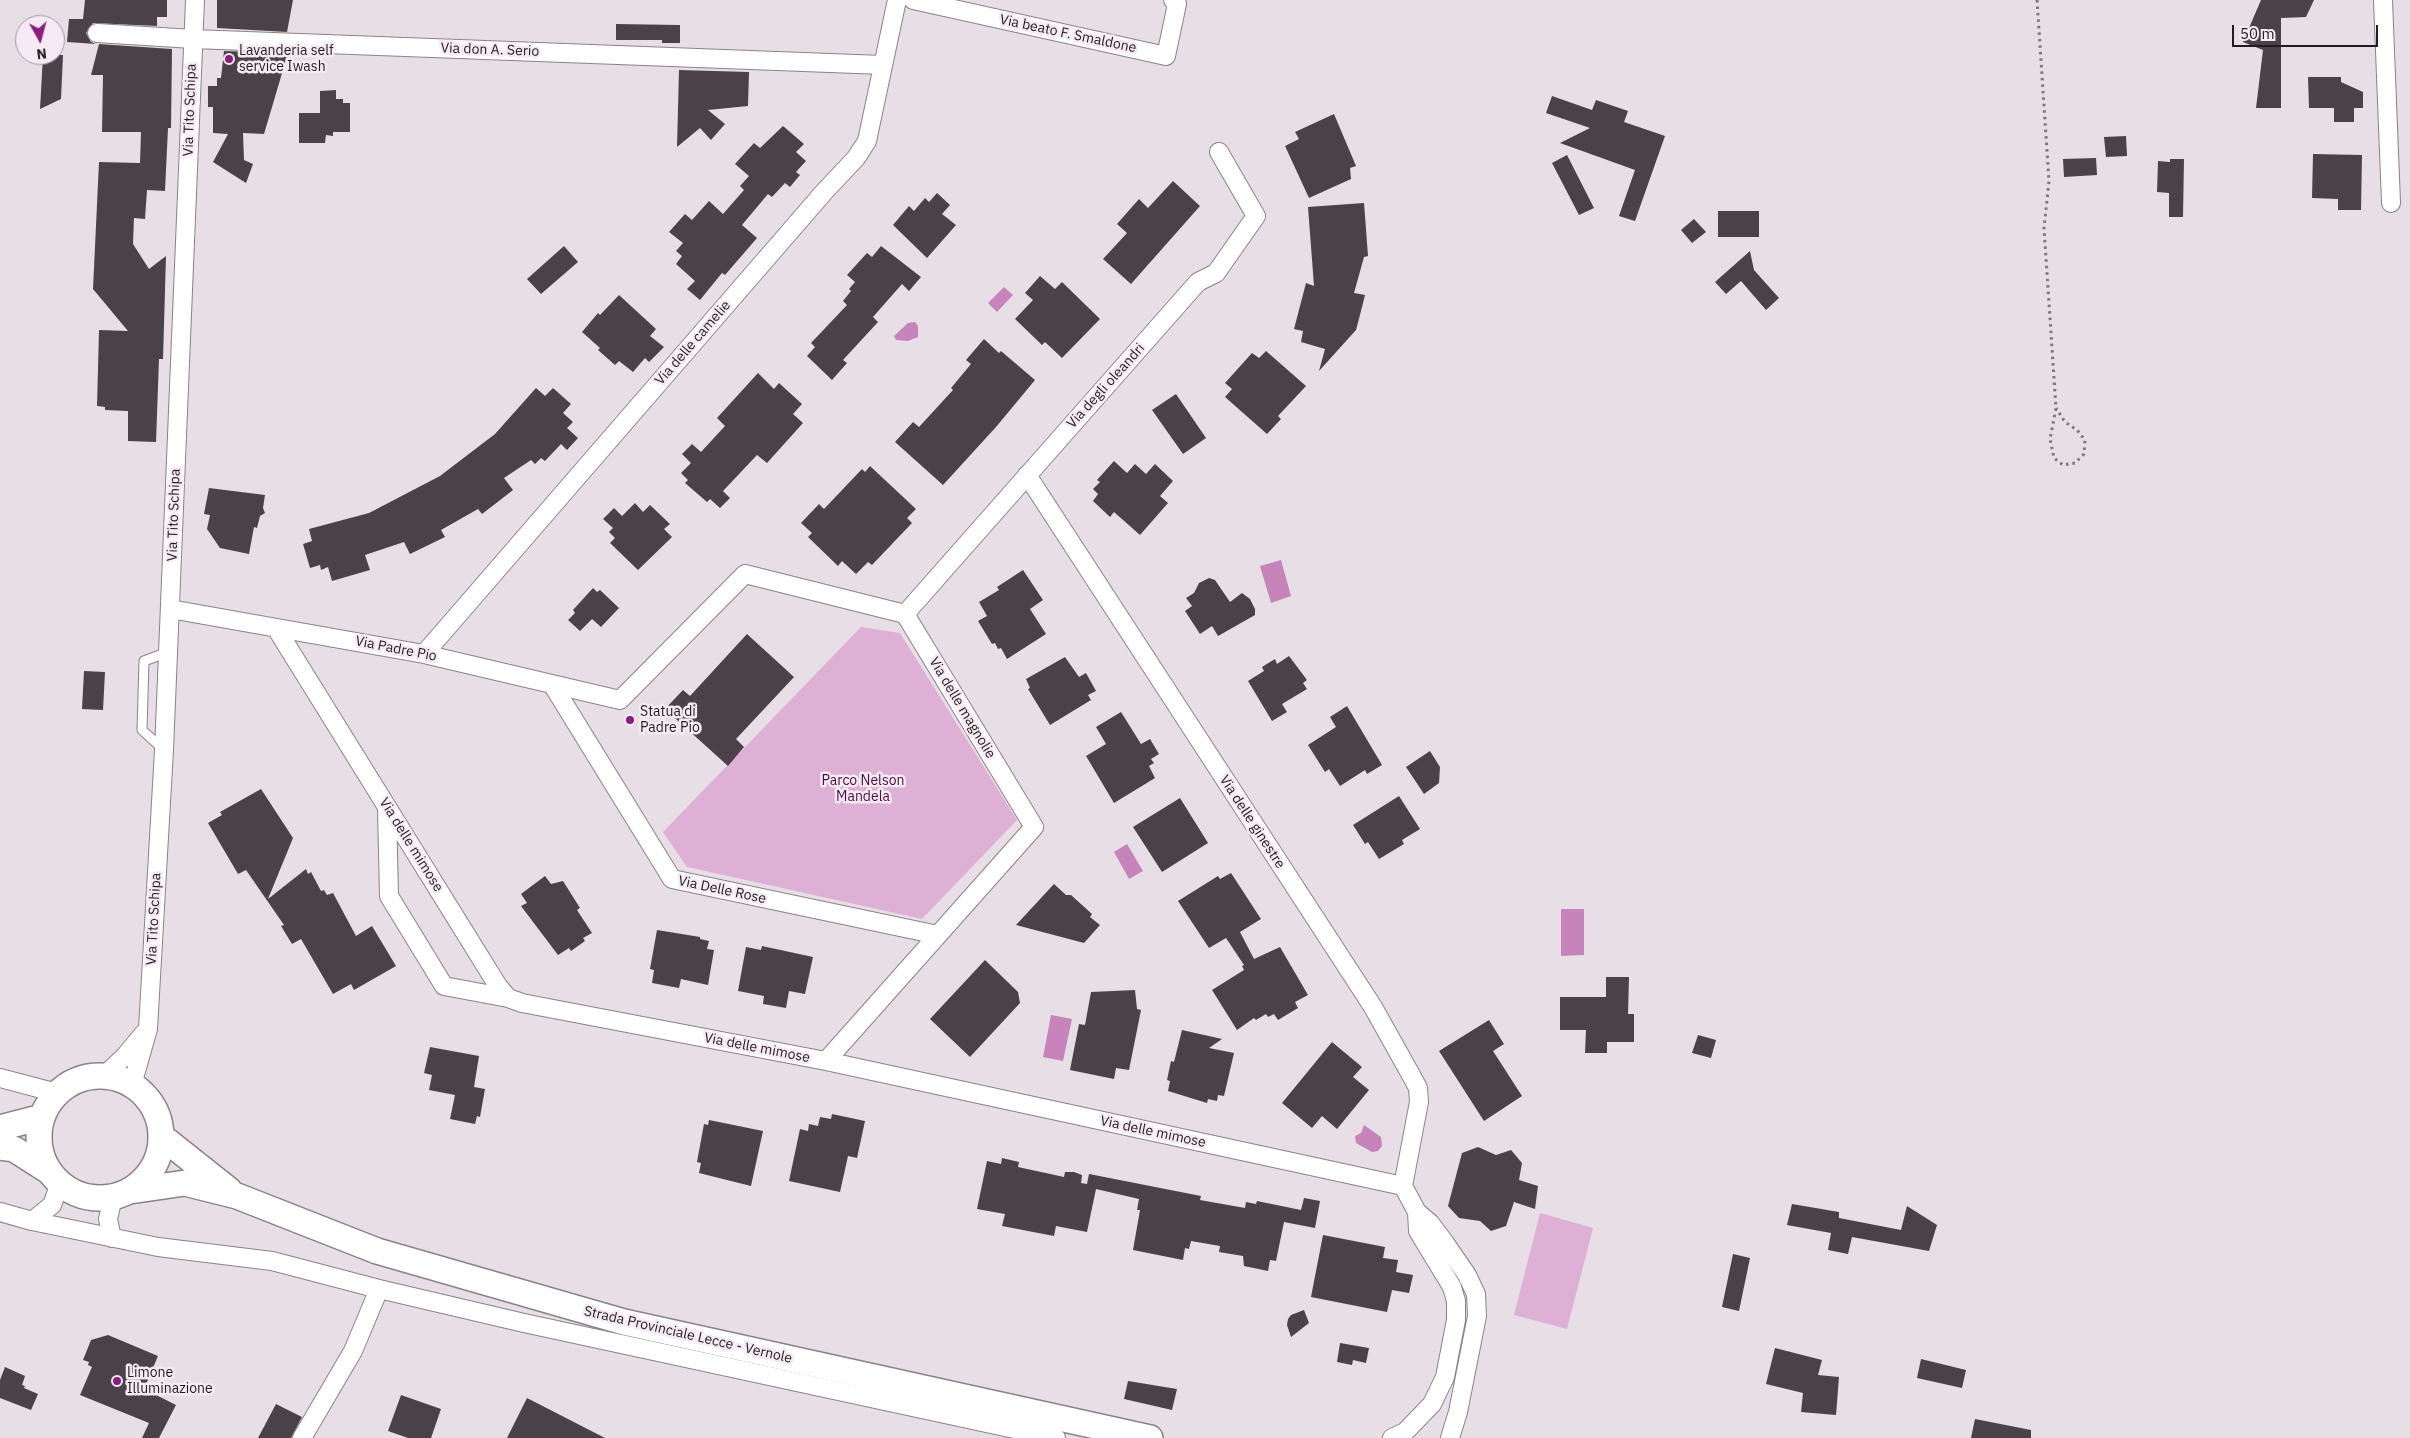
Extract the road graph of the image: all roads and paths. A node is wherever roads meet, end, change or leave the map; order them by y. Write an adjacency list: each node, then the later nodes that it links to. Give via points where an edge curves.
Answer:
1 (195, 0): 8 (street, Via Tito Schipa)
2 (897, 0): 9 (street, Via delle camelie)
3 (913, 0): 4 (street, Via beato F. Smaldone, via 1166,56 1177,4)
4 (1173, 0)
5 (2037, 0): 12 (path, via 2049,181 2044,228)
6 (2383, 0): 11 (street)
7 (96, 33): 8 (street, Via don A. Serio)
8 (193, 39): 9 (street, Via don A. Serio); 14 (street, Via Tito Schipa)
9 (883, 65): 18 (street, Via delle camelie, via 866,141 856,158)
10 (1219, 152): 13 (street, Via degli oleandri, via 1256,216 1216,273 1198,282)
11 (2391, 203)
12 (2056, 408): 12 (path, via 2050,439 2054,458 2063,465 2075,463 2084,454 2085,440 2065,422)
13 (1027, 475): 15 (street, Via degli oleandri); 35 (street, Via delle ginestre, via 1373,1007 1411,1074 1418,1088 1419,1102)
14 (170, 609): 16 (street, Via Padre Pio); 17 (street, Via Tito Schipa)
15 (905, 614): 19 (street, Via Padre Pio, via 745,574 620,700); 22 (street, Via delle magnolie, via 1034,827)
16 (276, 628): 18 (street, Via Padre Pio); 21 (street, Via delle mimose)
17 (168, 652): 20 (street, Via Tito Schipa); 20 (lane, via 144,661 142,730)
18 (424, 654): 19 (street, Via Padre Pio)
19 (552, 684): 22 (street, Via Delle Rose, via 672,880)
20 (164, 750): 24 (street, Via Tito Schipa)
21 (387, 808): 23 (street, Via delle mimose); 23 (street, via 389,896 444,986)
22 (938, 936): 25 (street, Via delle magnolie)
23 (508, 998): 25 (street, Via delle mimose)
24 (148, 1029): 26 (street); 28 (street, Via Tito Schipa)
25 (826, 1061): 35 (street, Via delle mimose)
26 (104, 1076): 28 (main road); 29 (main road, via 79,1080)
27 (0, 1078): 29 (street)
28 (132, 1085): 32 (main road, via 148,1098 158,1116)
29 (57, 1093): 30 (main road)
30 (42, 1117): 31 (main road); 34 (main road, via 38,1136 41,1155)
31 (0, 1128)
32 (162, 1136): 36 (main road, via 160,1153 153,1168 143,1181); 37 (main road, Strada Provinciale Lecce - Vernole)
33 (0, 1147): 34 (main road, Strada Provinciale Lecce - Vernole, via 14,1149)
34 (55, 1178): 36 (main road, Strada Provinciale Lecce - Vernole, via 78,1194 95,1198); 40 (street, via 52,1205)
35 (1403, 1186): 39 (street)
36 (121, 1194): 37 (main road, Strada Provinciale Lecce - Vernole, via 185,1184); 41 (street, via 108,1219)
37 (237, 1196): 46 (main road, Strada Provinciale Lecce - Vernole, via 377,1251 624,1322)
38 (0, 1212): 40 (street)
39 (1417, 1212): 43 (street, via 1418,1231 1452,1286 1456,1320 1445,1377 1432,1404); 47 (street, via 1445,1243 1476,1294 1477,1316)
40 (32, 1221): 41 (street)
41 (112, 1238): 42 (street, via 272,1262)
42 (379, 1290): 44 (street, via 353,1352); 45 (street)
43 (1400, 1436)
44 (302, 1438)
45 (1056, 1438)
46 (1150, 1438)
47 (1450, 1438)

